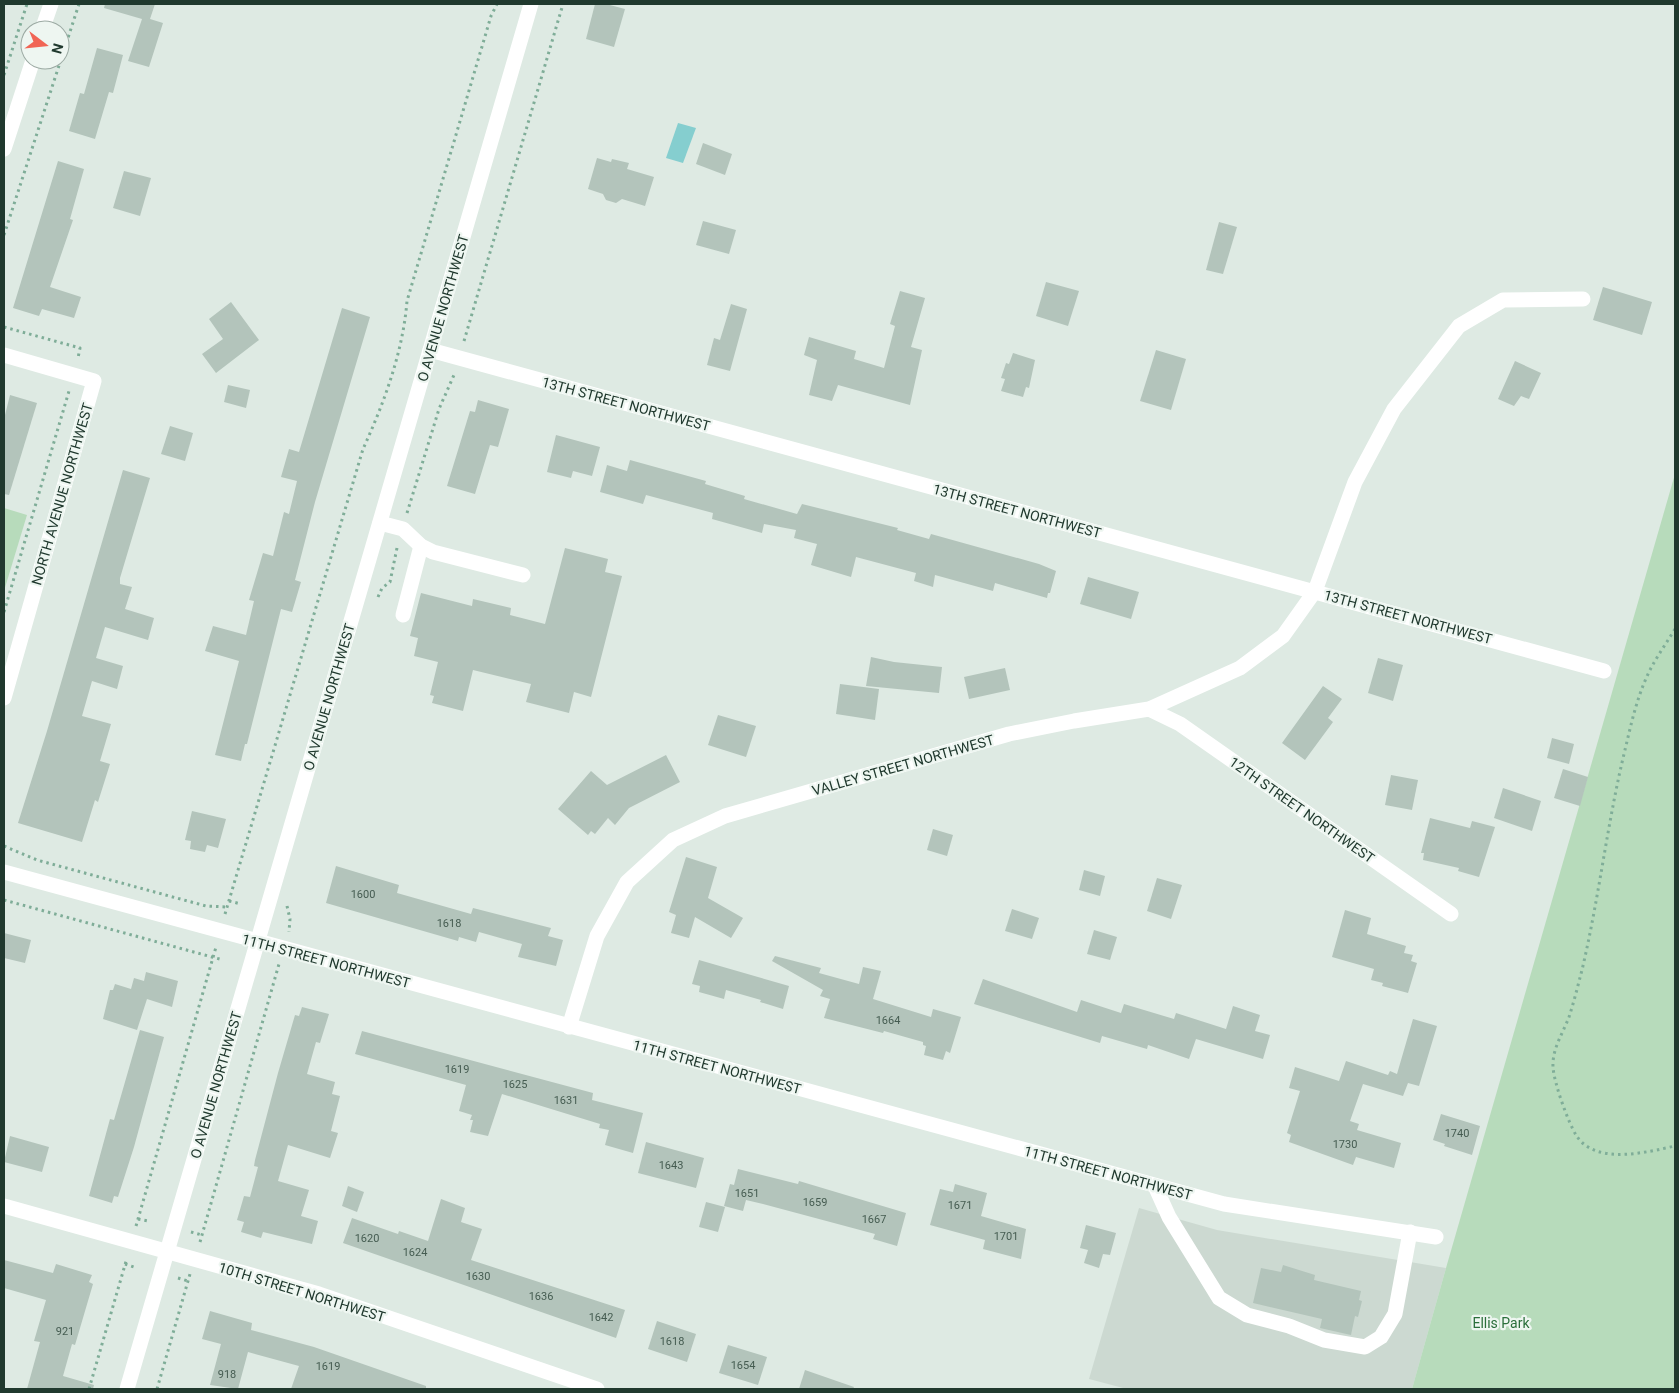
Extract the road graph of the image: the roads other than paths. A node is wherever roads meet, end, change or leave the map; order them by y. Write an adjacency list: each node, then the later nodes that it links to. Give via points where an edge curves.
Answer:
1 (51, 4): 3 (street)
2 (531, 4): 7 (street, O AVENUE NORTHWEST)
3 (45, 20)
4 (30, 70): 5 (street)
5 (4, 149)
6 (1583, 299): 12 (street, VALLEY STREET NORTHWEST, via 1503,300 1459,326 1394,409 1355,482)
7 (430, 350): 9 (street, O AVENUE NORTHWEST); 12 (street, 13TH STREET NORTHWEST)
8 (4, 355): 15 (street, NORTH AVENUE NORTHWEST, via 94,381)
9 (380, 522): 10 (street, via 402,530); 19 (street, O AVENUE NORTHWEST)
10 (422, 546): 11 (street, via 433,552); 13 (street)
11 (523, 574)
12 (1315, 591): 14 (street, 13TH STREET NORTHWEST); 16 (street, VALLEY STREET NORTHWEST, via 1283,636 1240,668)
13 (403, 615)
14 (1604, 671)
15 (4, 698)
16 (1149, 709): 18 (street, 12TH STREET NORTHWEST, via 1180,724); 20 (street, VALLEY STREET NORTHWEST, via 1009,734 725,816 673,840 627,882 597,936)
17 (4, 872): 19 (street, 11TH STREET NORTHWEST)
18 (1451, 914)
19 (258, 943): 20 (street, 11TH STREET NORTHWEST); 25 (street, O AVENUE NORTHWEST)
20 (569, 1027): 21 (street, 11TH STREET NORTHWEST)
21 (1155, 1186): 23 (street, 11TH STREET NORTHWEST, via 1224,1204); 23 (street, via 1169,1217 1218,1298 1247,1315 1289,1326 1324,1340 1365,1347 1381,1337 1395,1314)
22 (4, 1206): 25 (street, 10TH STREET NORTHWEST)
23 (1410, 1232): 24 (street, 11TH STREET NORTHWEST)
24 (1436, 1236)
25 (168, 1252): 26 (street, O AVENUE NORTHWEST); 27 (street, 10TH STREET NORTHWEST, via 319,1294)
26 (127, 1389)
27 (597, 1389)

